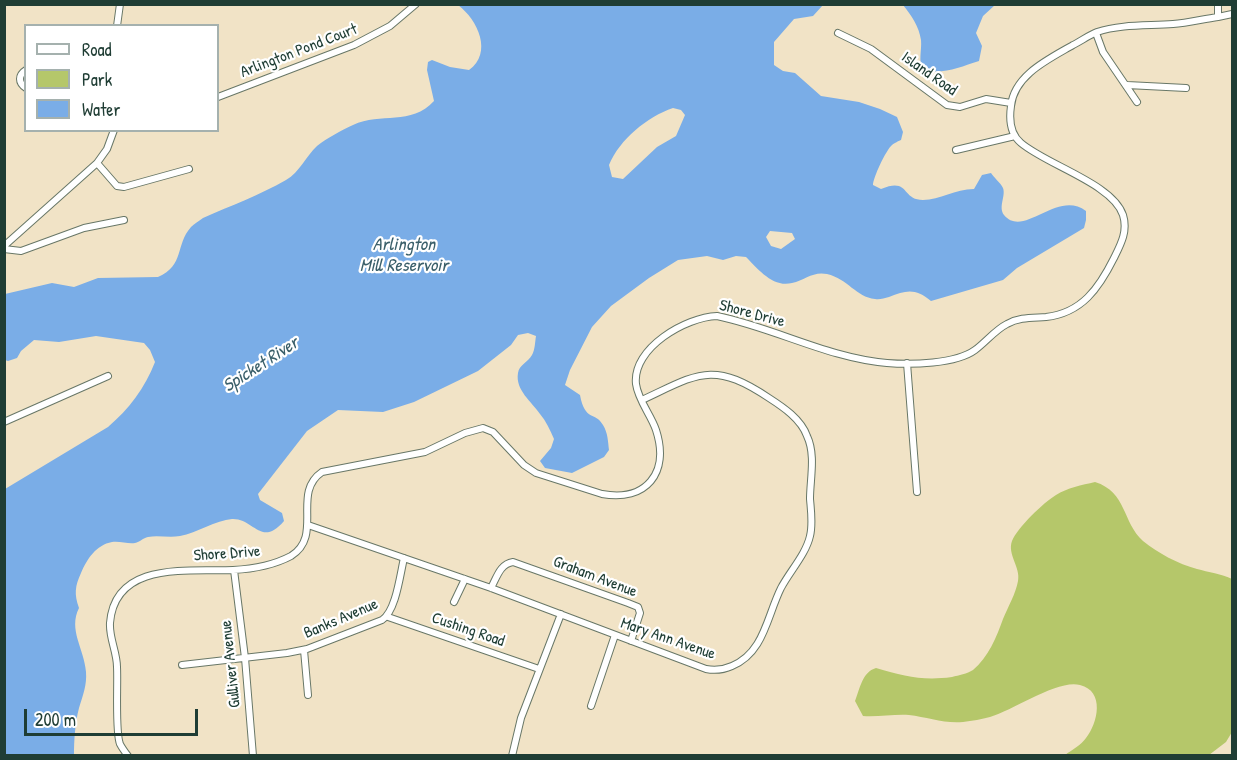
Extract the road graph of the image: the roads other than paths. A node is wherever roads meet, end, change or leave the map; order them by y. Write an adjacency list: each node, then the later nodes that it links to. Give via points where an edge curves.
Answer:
1 (120, 4): 6 (street)
2 (416, 4): 13 (street, Arlington Pond Court, via 390,26 354,45)
3 (1218, 4): 5 (street)
4 (1233, 14): 5 (street)
5 (1218, 17): 8 (street)
6 (117, 24)
7 (838, 33): 15 (street, Island Road, via 871,49 947,105 960,107 986,99)
8 (1096, 33): 10 (street, via 1103,52); 15 (street, via 1037,67 1021,82)
9 (24, 72): 11 (street, via 19,80)
10 (1126, 85): 12 (street); 14 (street)
11 (24, 86)
12 (1186, 88)
13 (219, 97)
14 (1137, 102)
15 (1011, 103): 17 (street, via 1011,129)
16 (113, 132): 19 (street)
17 (1015, 136): 18 (street); 23 (street, Shore Drive, via 1029,150 1094,185 1115,202 1123,214 1123,242 1101,283 1071,311 1005,324 962,357)
18 (956, 150)
19 (97, 163): 20 (street, via 117,186 124,187); 22 (street)
20 (189, 169)
21 (124, 220): 22 (street, via 84,228 21,251)
22 (4, 247)
23 (907, 363): 25 (street, Shore Drive, via 843,355 711,316 675,330 646,353 636,376); 27 (street)
24 (108, 376): 26 (street)
25 (642, 400): 28 (street, Shore Drive, via 657,434 659,456 657,471 638,492 602,494 536,473 493,432 478,429 425,452 322,472 309,487); 37 (street, Mary Ann Avenue, via 712,373 736,379 772,400 801,424 810,442 812,527 758,645 745,660 713,671)
26 (4, 422)
27 (917, 492)
28 (308, 525): 29 (street, Mary Ann Avenue); 30 (street, Shore Drive, via 302,547 291,555 273,563)
29 (404, 558): 31 (street, Mary Ann Avenue); 35 (street, Banks Avenue)
30 (234, 570): 39 (street, Gulliver Avenue); 44 (street, Shore Drive, via 151,575 138,579 118,597 110,623 117,657 117,731)
31 (465, 579): 32 (street, Mary Ann Avenue); 33 (street)
32 (491, 588): 34 (street, Mary Ann Avenue); 37 (street, Graham Avenue, via 508,563 520,563 638,607 639,617)
33 (454, 602)
34 (561, 614): 36 (street, Mary Ann Avenue); 41 (street)
35 (388, 617): 38 (street, Banks Avenue); 41 (street, Cushing Road)
36 (615, 634): 37 (street, Mary Ann Avenue); 43 (street)
37 (630, 640)
38 (304, 650): 39 (street, Banks Avenue); 42 (street)
39 (245, 658): 40 (street, Banks Avenue); 45 (street, Gulliver Avenue)
40 (182, 665)
41 (539, 669): 46 (street)
42 (308, 695)
43 (591, 706)
44 (128, 756)
45 (254, 756)
46 (512, 756)

